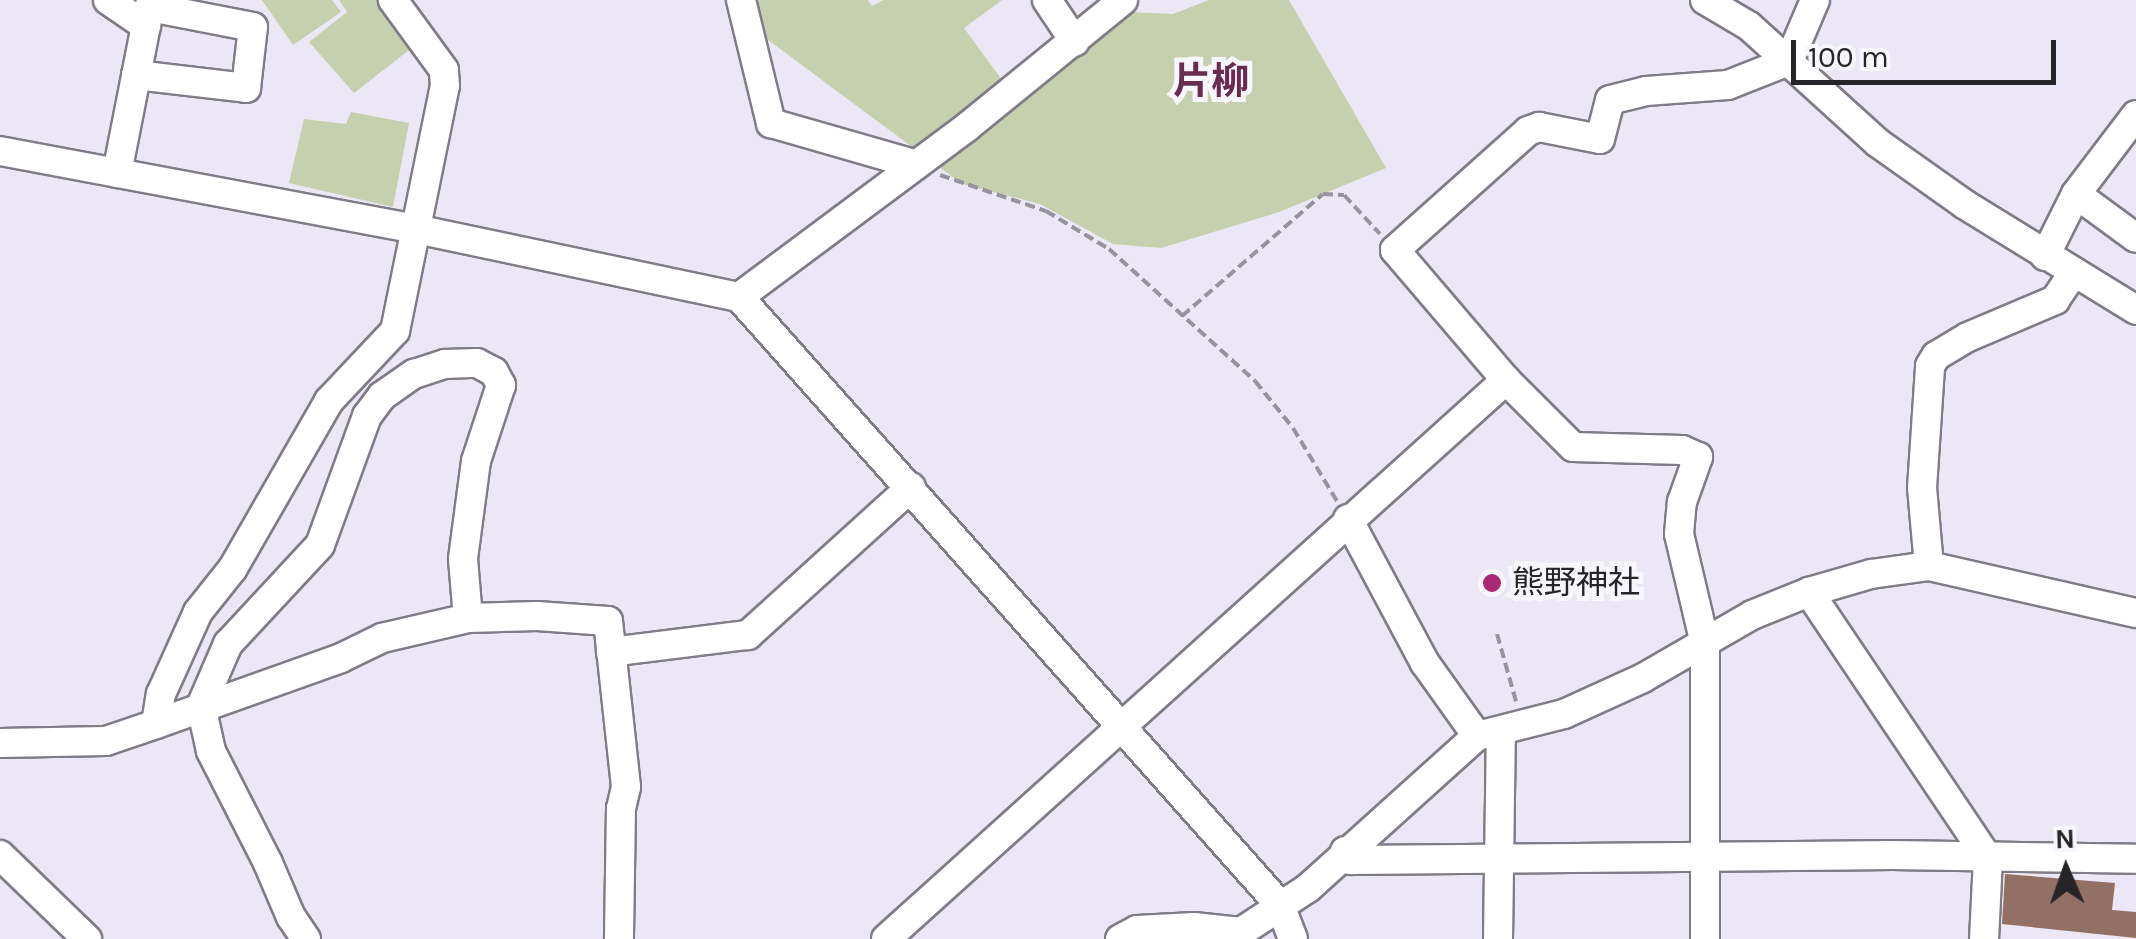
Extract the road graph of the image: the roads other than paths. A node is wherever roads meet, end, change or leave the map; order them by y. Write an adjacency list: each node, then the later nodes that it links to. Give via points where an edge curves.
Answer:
1 (108, 0): 8 (street)
2 (392, 0): 17 (street, via 444,70)
3 (740, 0): 14 (street, via 771,123)
4 (1048, 0): 9 (street)
5 (1123, 0): 9 (street)
6 (1705, 0): 10 (street)
7 (1815, 0): 10 (street)
8 (149, 11): 11 (street); 11 (street, via 253,26 246,88)
9 (1075, 42): 14 (street)
10 (1789, 61): 19 (street, via 1878,143); 23 (street, via 1728,85 1646,90 1610,100 1600,139 1538,127 1528,131 1394,250)
11 (136, 74): 15 (street)
12 (2136, 115): 16 (street)
13 (0, 151): 15 (street)
14 (914, 164): 21 (street)
15 (116, 173): 17 (street)
16 (2076, 194): 18 (street); 19 (street)
17 (416, 229): 21 (street); 33 (street, via 394,331 329,401 234,568 198,612 160,694)
18 (2136, 238)
19 (2045, 256): 20 (street)
20 (2074, 272): 22 (street); 26 (street, via 2054,300 1968,337 1930,366 1922,488)
21 (740, 298): 24 (street)
22 (2136, 310)
23 (1506, 380): 25 (street); 30 (street, via 1573,447 1698,456 1678,534)
24 (911, 487): 31 (street, via 748,635); 34 (street)
25 (1348, 520): 34 (street); 35 (street, via 1425,663)
26 (1929, 566): 27 (street); 28 (street)
27 (1809, 592): 30 (street); 40 (street)
28 (2136, 613)
29 (468, 618): 31 (street, via 608,622); 32 (street, via 382,638); 32 (street, via 462,559 476,461 501,385 494,372 477,364 446,364 414,374 367,416 320,545 228,644)
30 (1705, 644): 35 (street, via 1564,714); 39 (street)
31 (611, 652): 47 (street, via 626,788)
32 (201, 706): 33 (street); 46 (street, via 211,752)
33 (156, 724): 36 (street, via 106,741)
34 (1118, 727): 43 (street); 48 (street)
35 (1500, 731): 37 (street); 38 (street)
36 (0, 743)
37 (1345, 851): 38 (street, via 1351,860); 43 (street)
38 (1499, 857): 39 (street); 51 (street)
39 (1705, 858): 40 (street); 52 (street)
40 (1988, 858): 41 (street); 53 (street)
41 (2136, 859)
42 (3, 864): 45 (street)
43 (1280, 905): 44 (street, via 1241,932); 50 (street)
44 (1198, 933): 49 (street, via 1137,930)
45 (87, 939)
46 (306, 939)
47 (620, 939)
48 (886, 939)
49 (1120, 939)
50 (1293, 939)
51 (1498, 939)
52 (1705, 939)
53 (1984, 939)

